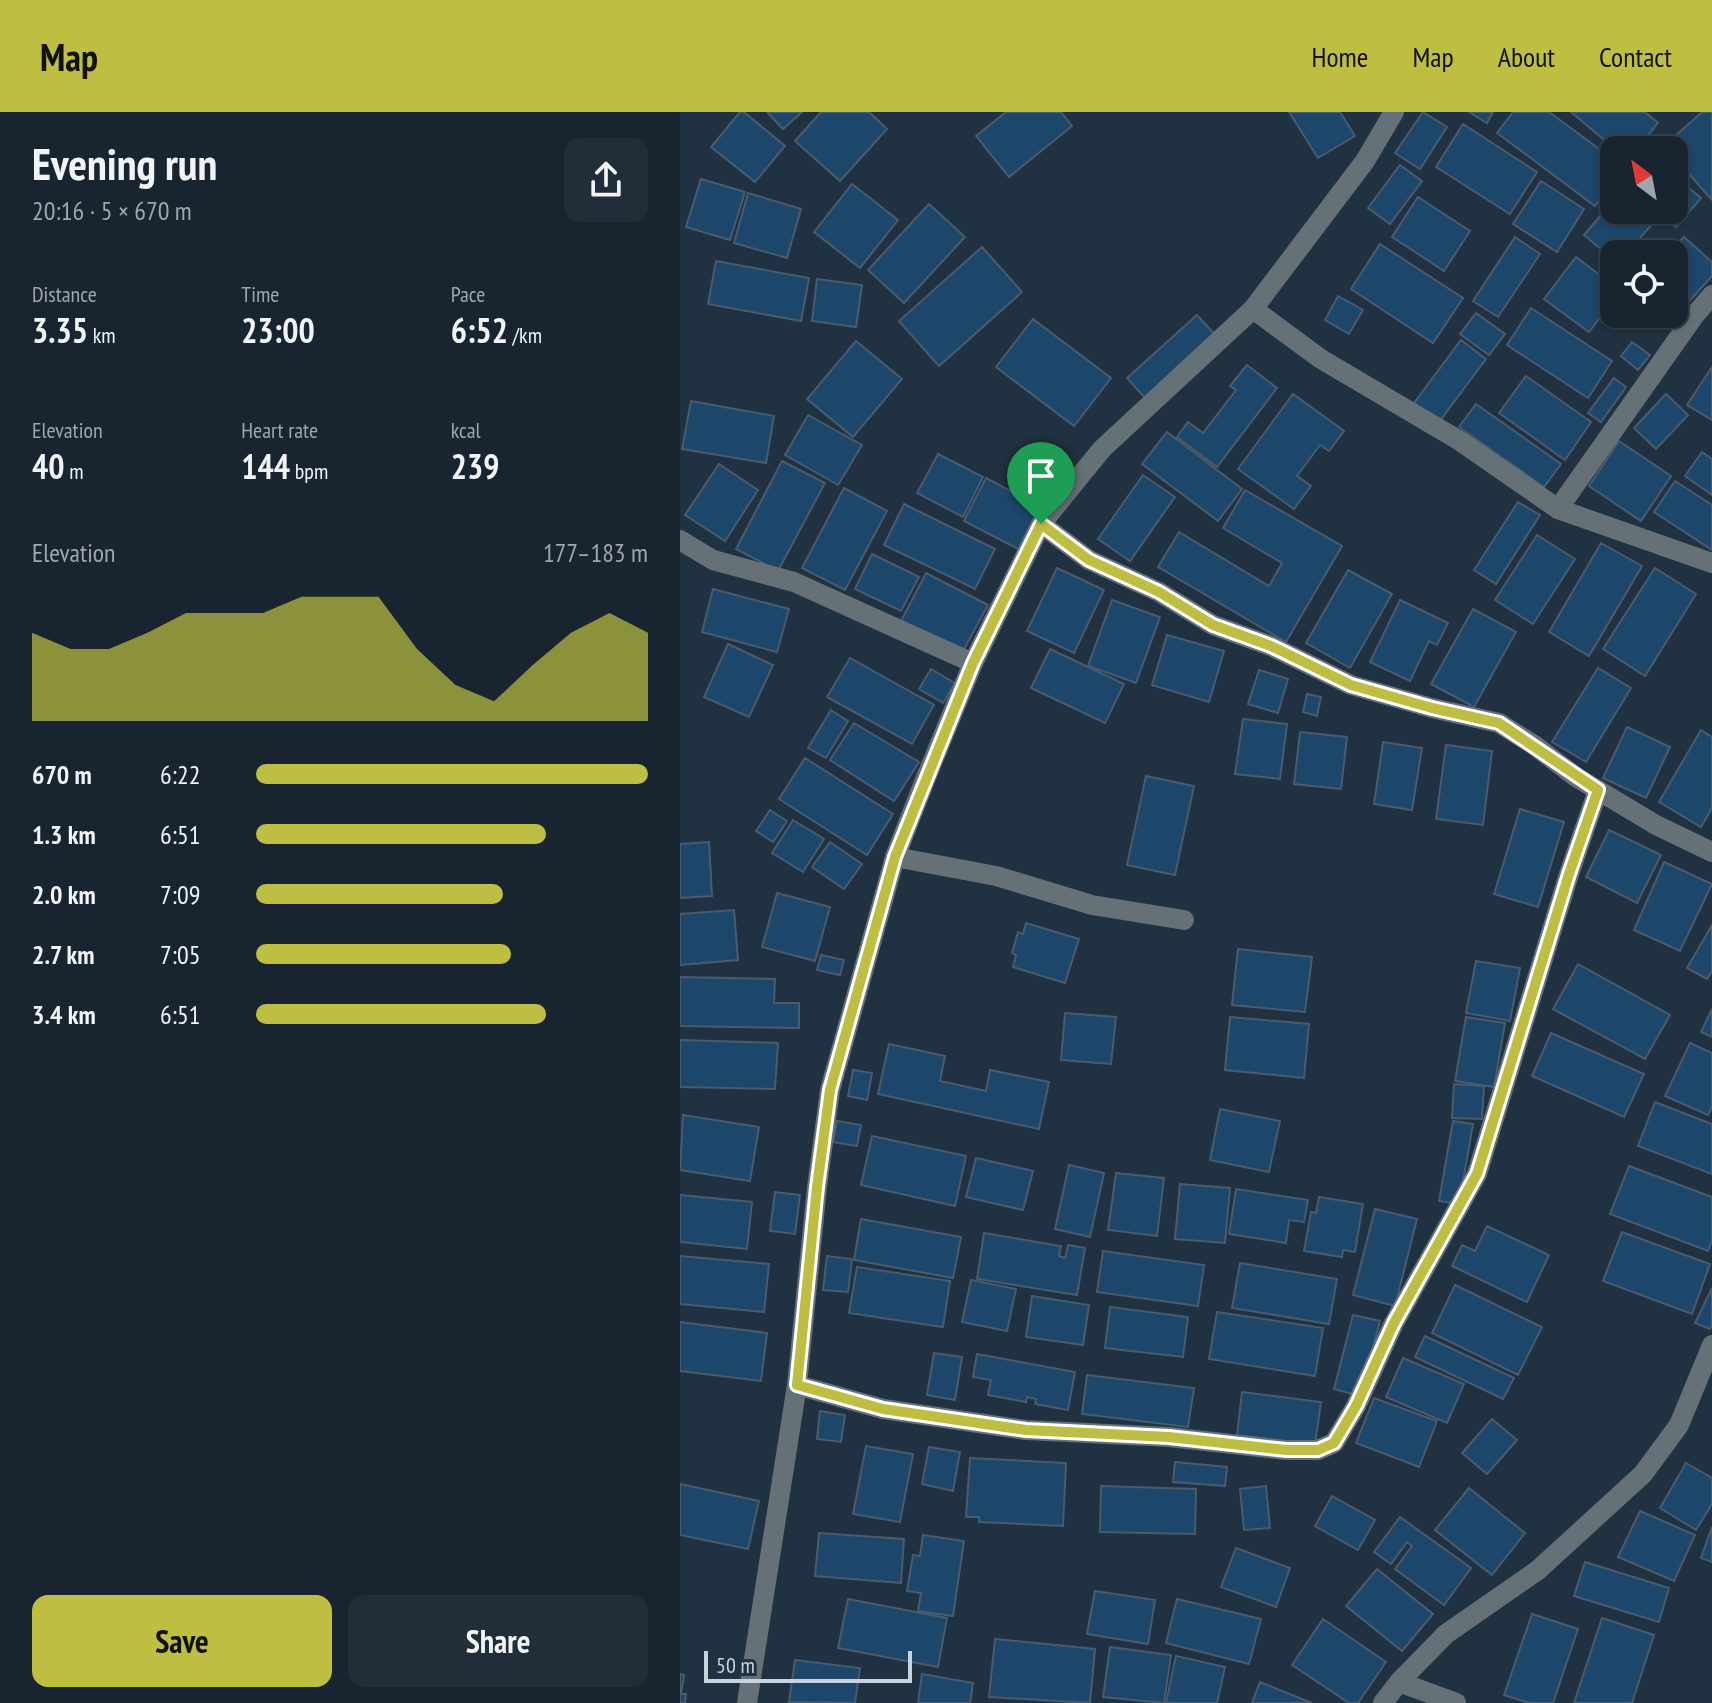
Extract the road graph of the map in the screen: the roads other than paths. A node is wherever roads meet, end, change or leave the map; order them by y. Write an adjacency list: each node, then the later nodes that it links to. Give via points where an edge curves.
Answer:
1 (1394, 112): 3 (street, via 1365,161)
2 (1712, 295): 4 (street)
3 (1253, 309): 4 (street, via 1321,359 1460,441); 5 (street, via 1102,449)
4 (1558, 509): 7 (street)
5 (1041, 524): 8 (street); 9 (street, via 1089,560 1159,592 1213,625 1351,685 1499,723)
6 (680, 540): 8 (street, via 713,560 794,582)
7 (1712, 563)
8 (973, 663): 11 (street)
9 (1598, 790): 10 (street); 14 (street, via 1477,1174 1334,1443 1318,1450 1286,1450 1026,1430 883,1409)
10 (1712, 852)
11 (895, 857): 12 (street, via 996,876 1092,905); 14 (street, via 830,1090)
12 (1184, 920)
13 (1712, 1345): 15 (street, via 1679,1425 1643,1474 1538,1570 1446,1634)
14 (797, 1385): 16 (street)
15 (1399, 1682): 17 (street); 18 (street)
16 (747, 1703)
17 (1383, 1703)
18 (1456, 1703)

